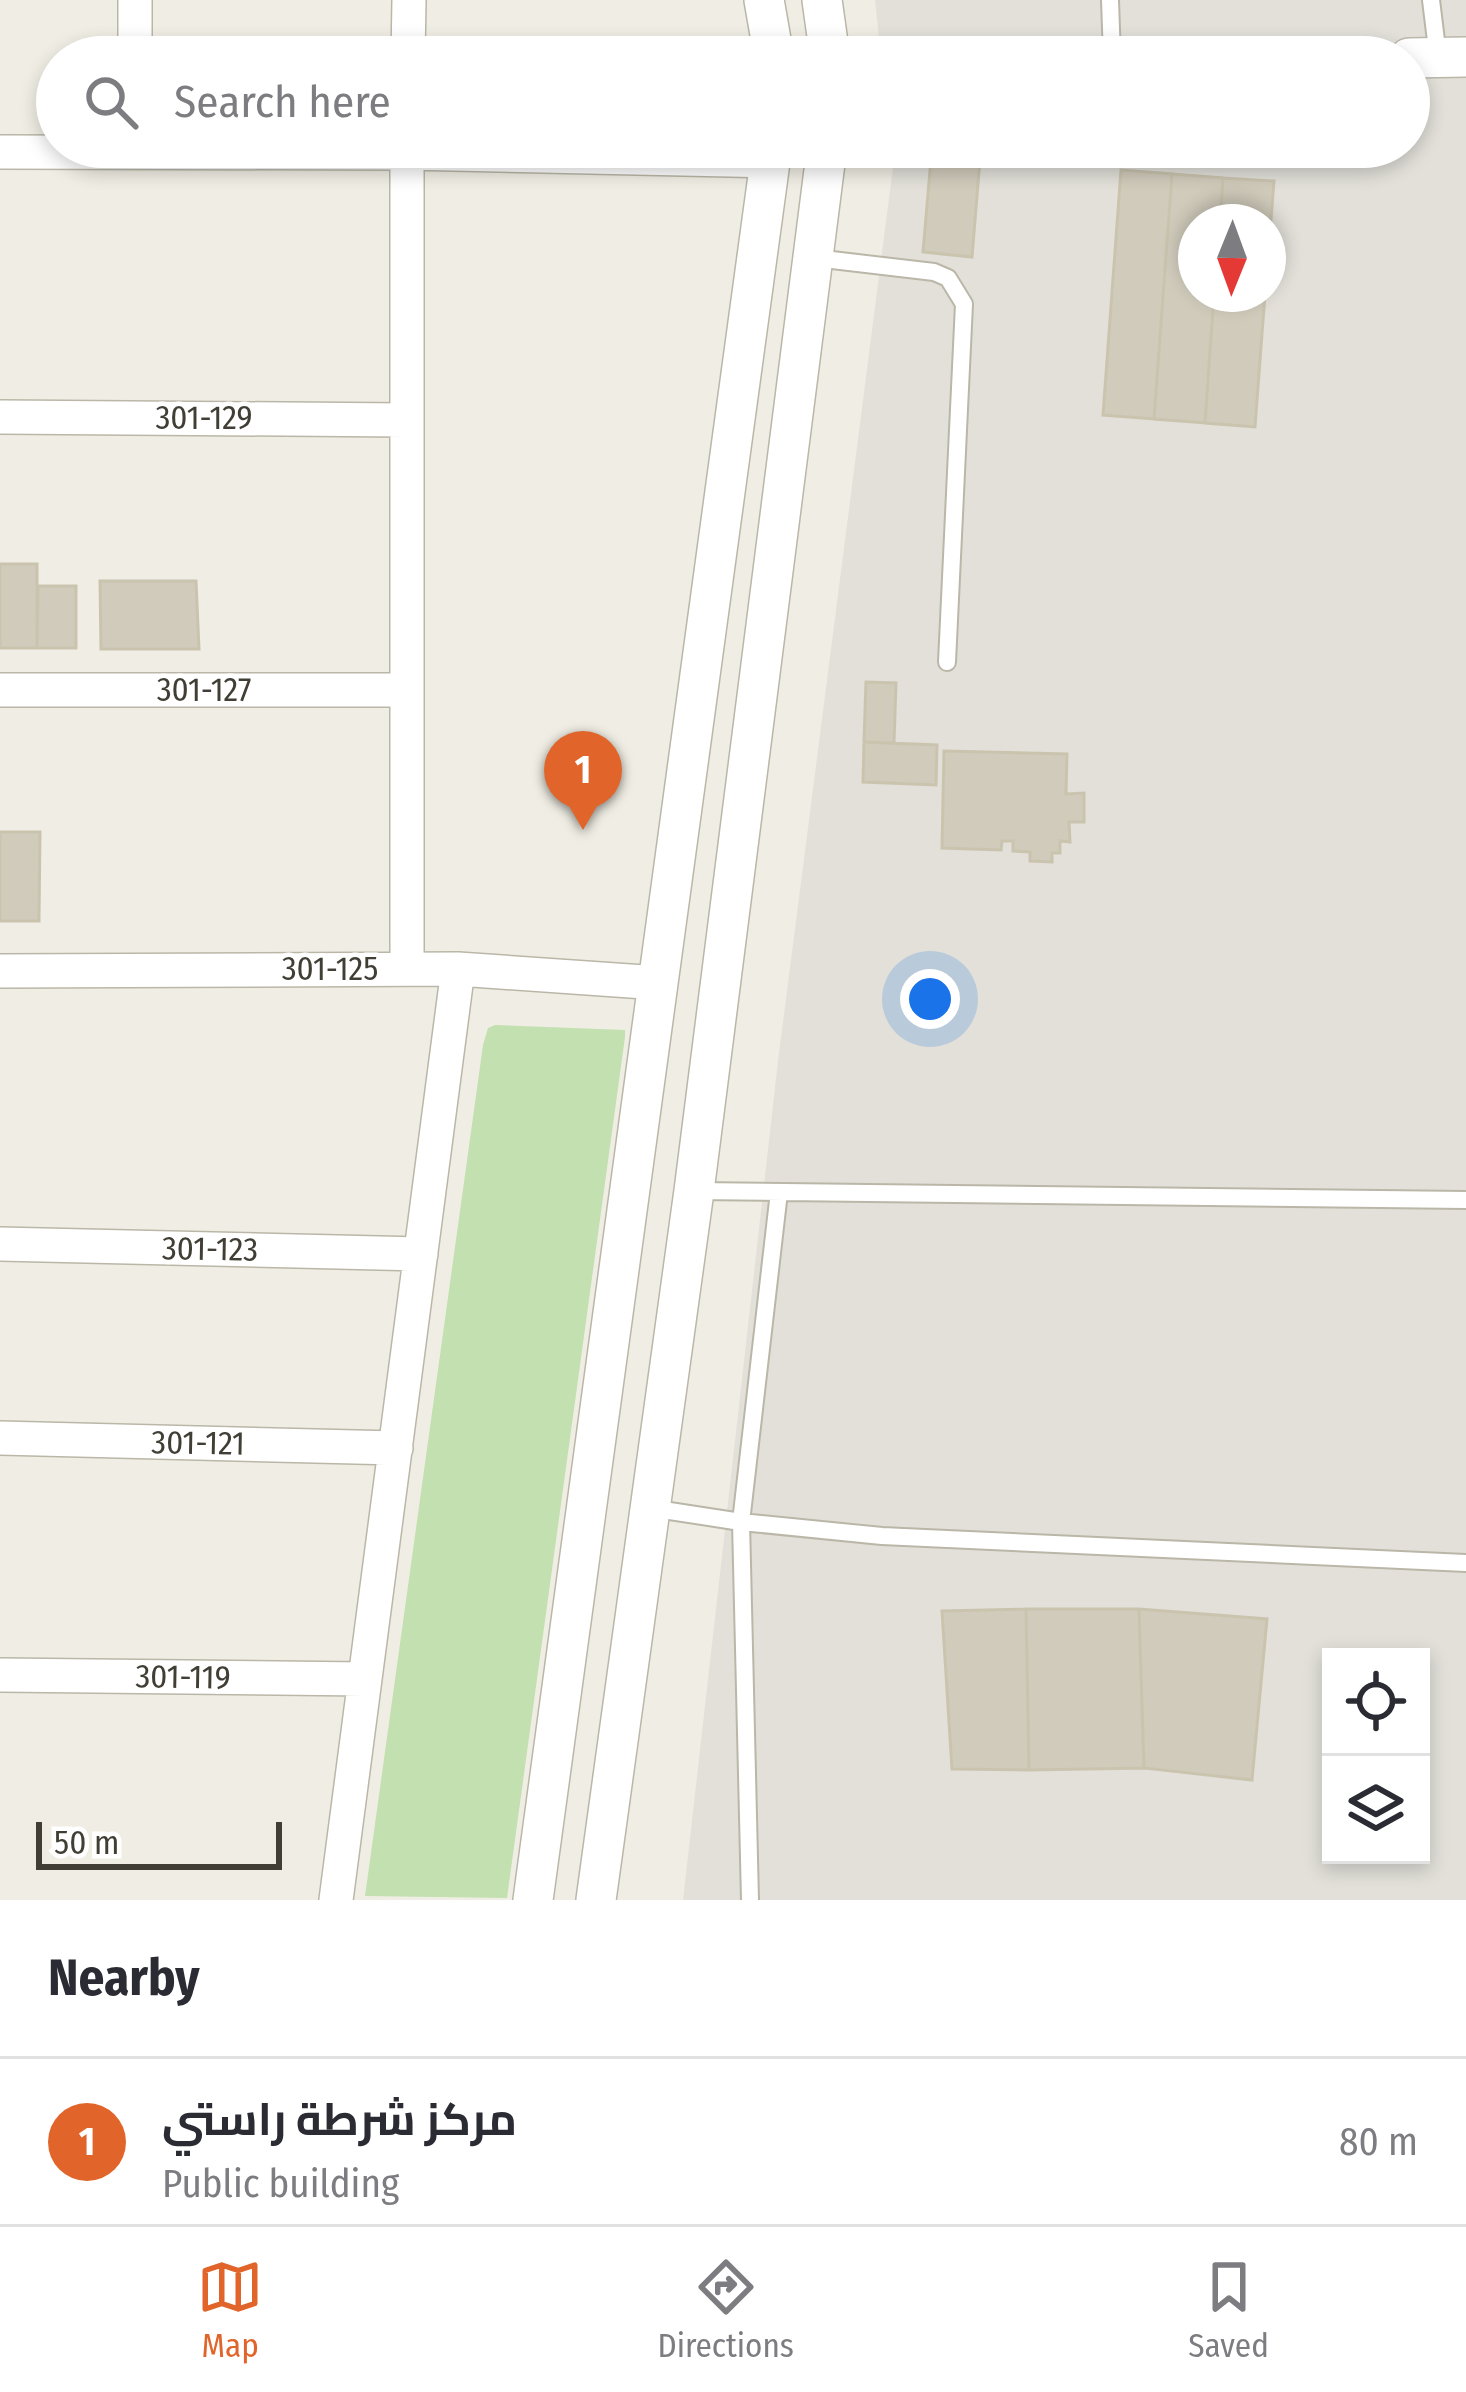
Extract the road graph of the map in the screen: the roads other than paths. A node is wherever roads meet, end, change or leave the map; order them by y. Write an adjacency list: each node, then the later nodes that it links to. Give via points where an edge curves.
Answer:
1 (135, 0): 7 (street)
2 (409, 0): 8 (street)
3 (764, 0): 9 (street)
4 (822, 0): 10 (street)
5 (1110, 0): 11 (lane)
6 (1431, 0): 12 (lane)
7 (135, 36)
8 (408, 36)
9 (770, 36)
10 (827, 36)
11 (1111, 36)
12 (1438, 58)
13 (36, 151): 14 (street)
14 (0, 152)
15 (407, 168): 20 (street)
16 (769, 168): 27 (street)
17 (825, 168): 18 (street)
18 (815, 258): 21 (lane, via 934,272 949,278 964,304); 28 (street)
19 (0, 417): 20 (street, 301-129)
20 (407, 420): 23 (street)
21 (947, 662)
22 (0, 690): 23 (street, 301-127)
23 (407, 690): 24 (street)
24 (407, 969): 25 (street, 301-125); 26 (street, 301-125)
25 (458, 969): 27 (street, 301-125); 32 (street)
26 (0, 970)
27 (659, 983): 38 (street)
28 (694, 1192): 29 (lane); 35 (street)
29 (779, 1192): 30 (lane); 36 (lane)
30 (1466, 1200)
31 (0, 1244): 32 (street, 301-123)
32 (421, 1254): 34 (street)
33 (0, 1438): 34 (street, 301-121)
34 (395, 1448): 41 (street)
35 (649, 1508): 36 (lane); 39 (street)
36 (741, 1522): 37 (lane, via 882,1536); 45 (lane)
37 (1466, 1563)
38 (565, 1662): 39 (street); 43 (street)
39 (625, 1668): 44 (street)
40 (0, 1675): 41 (street, 301-119)
41 (365, 1679): 42 (street)
42 (336, 1900)
43 (533, 1900)
44 (596, 1900)
45 (750, 1900)

